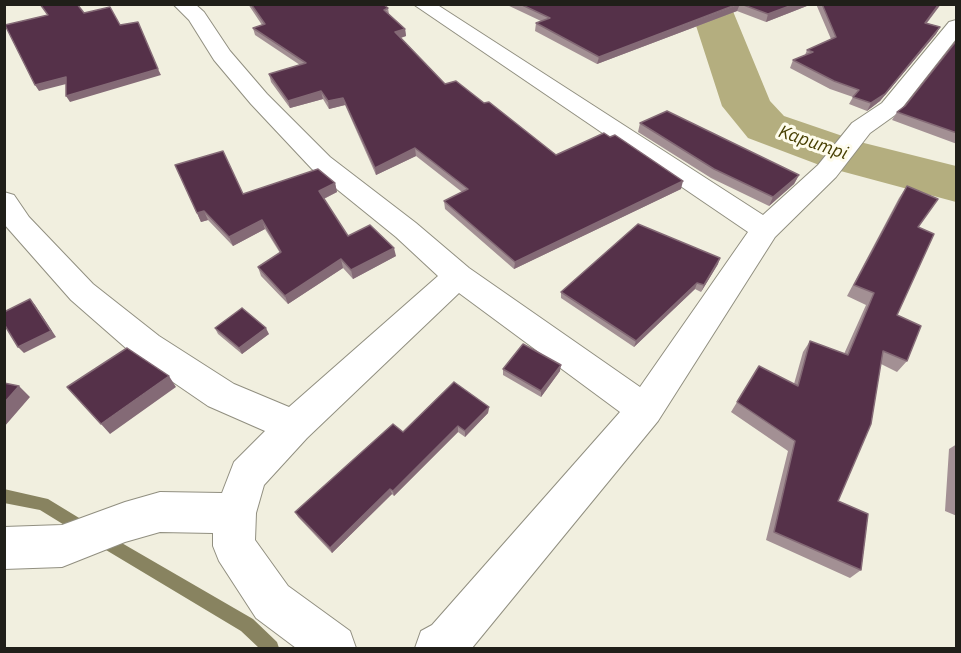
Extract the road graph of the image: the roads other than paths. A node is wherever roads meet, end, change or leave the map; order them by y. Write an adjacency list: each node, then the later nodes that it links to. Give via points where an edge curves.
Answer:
1 (182, 4): 6 (street, via 197,16 222,55 259,99 321,163)
2 (422, 4): 5 (street)
3 (957, 26): 5 (street, via 890,108 861,128 828,171)
4 (4, 201): 8 (street, via 19,224 82,292 147,346 221,395)
5 (765, 230): 7 (street)
6 (458, 276): 7 (street); 8 (street)
7 (645, 411): 12 (street)
8 (294, 426): 9 (street, via 248,476)
9 (235, 513): 10 (street, via 160,512 62,546); 11 (street, via 234,546 272,602)
10 (4, 548)
11 (333, 648)
12 (438, 648)

